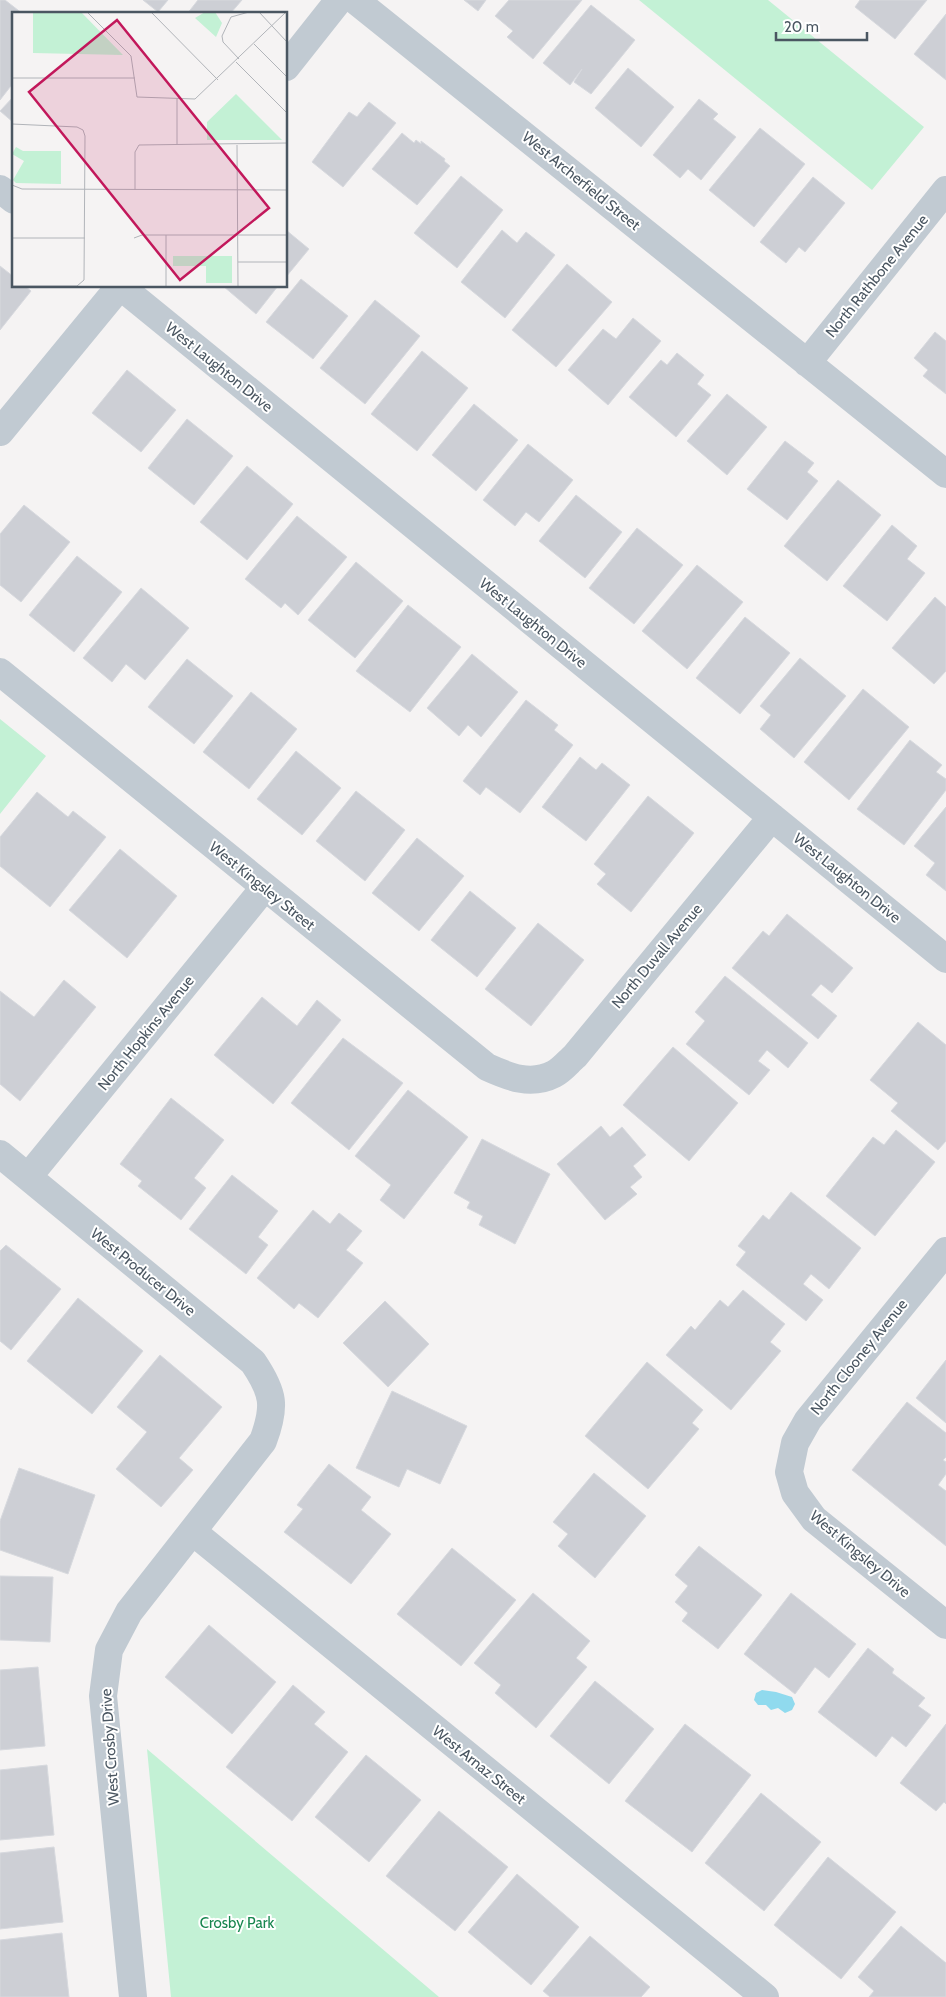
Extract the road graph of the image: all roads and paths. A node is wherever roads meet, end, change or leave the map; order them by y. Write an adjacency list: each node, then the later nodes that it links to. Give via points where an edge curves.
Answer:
1 (339, 0): 3 (street)
2 (355, 0): 9 (street, West Archerfield Street)
3 (288, 64)
4 (0, 188): 6 (street)
5 (946, 190): 9 (street, North Rathbone Avenue)
6 (12, 198)
7 (118, 288): 10 (street)
8 (122, 288): 13 (street, West Laughton Drive)
9 (807, 363): 11 (street, West Archerfield Street)
10 (0, 432)
11 (946, 474)
12 (0, 672): 14 (street, West Kingsley Street)
13 (772, 817): 15 (street, West Laughton Drive); 16 (street, North Duvall Avenue, via 575,1056 556,1074)
14 (264, 888): 16 (street, West Kingsley Street, via 487,1068 510,1078); 18 (street, North Hopkins Avenue)
15 (946, 960)
16 (533, 1082)
17 (0, 1154): 18 (street, West Producer Drive)
18 (28, 1177): 20 (street, West Producer Drive, via 253,1362)
19 (946, 1251): 21 (street, North Clooney Avenue, via 808,1420 794,1443)
20 (272, 1399): 22 (street, West Crosby Drive, via 271,1420 263,1442)
21 (789, 1472): 23 (street, West Kingsley Drive, via 796,1493 814,1519)
22 (193, 1532): 24 (street, West Crosby Drive, via 129,1612 110,1650 103,1696); 25 (street, West Arnaz Street)
23 (946, 1625)
24 (133, 1997)
25 (765, 1997)

